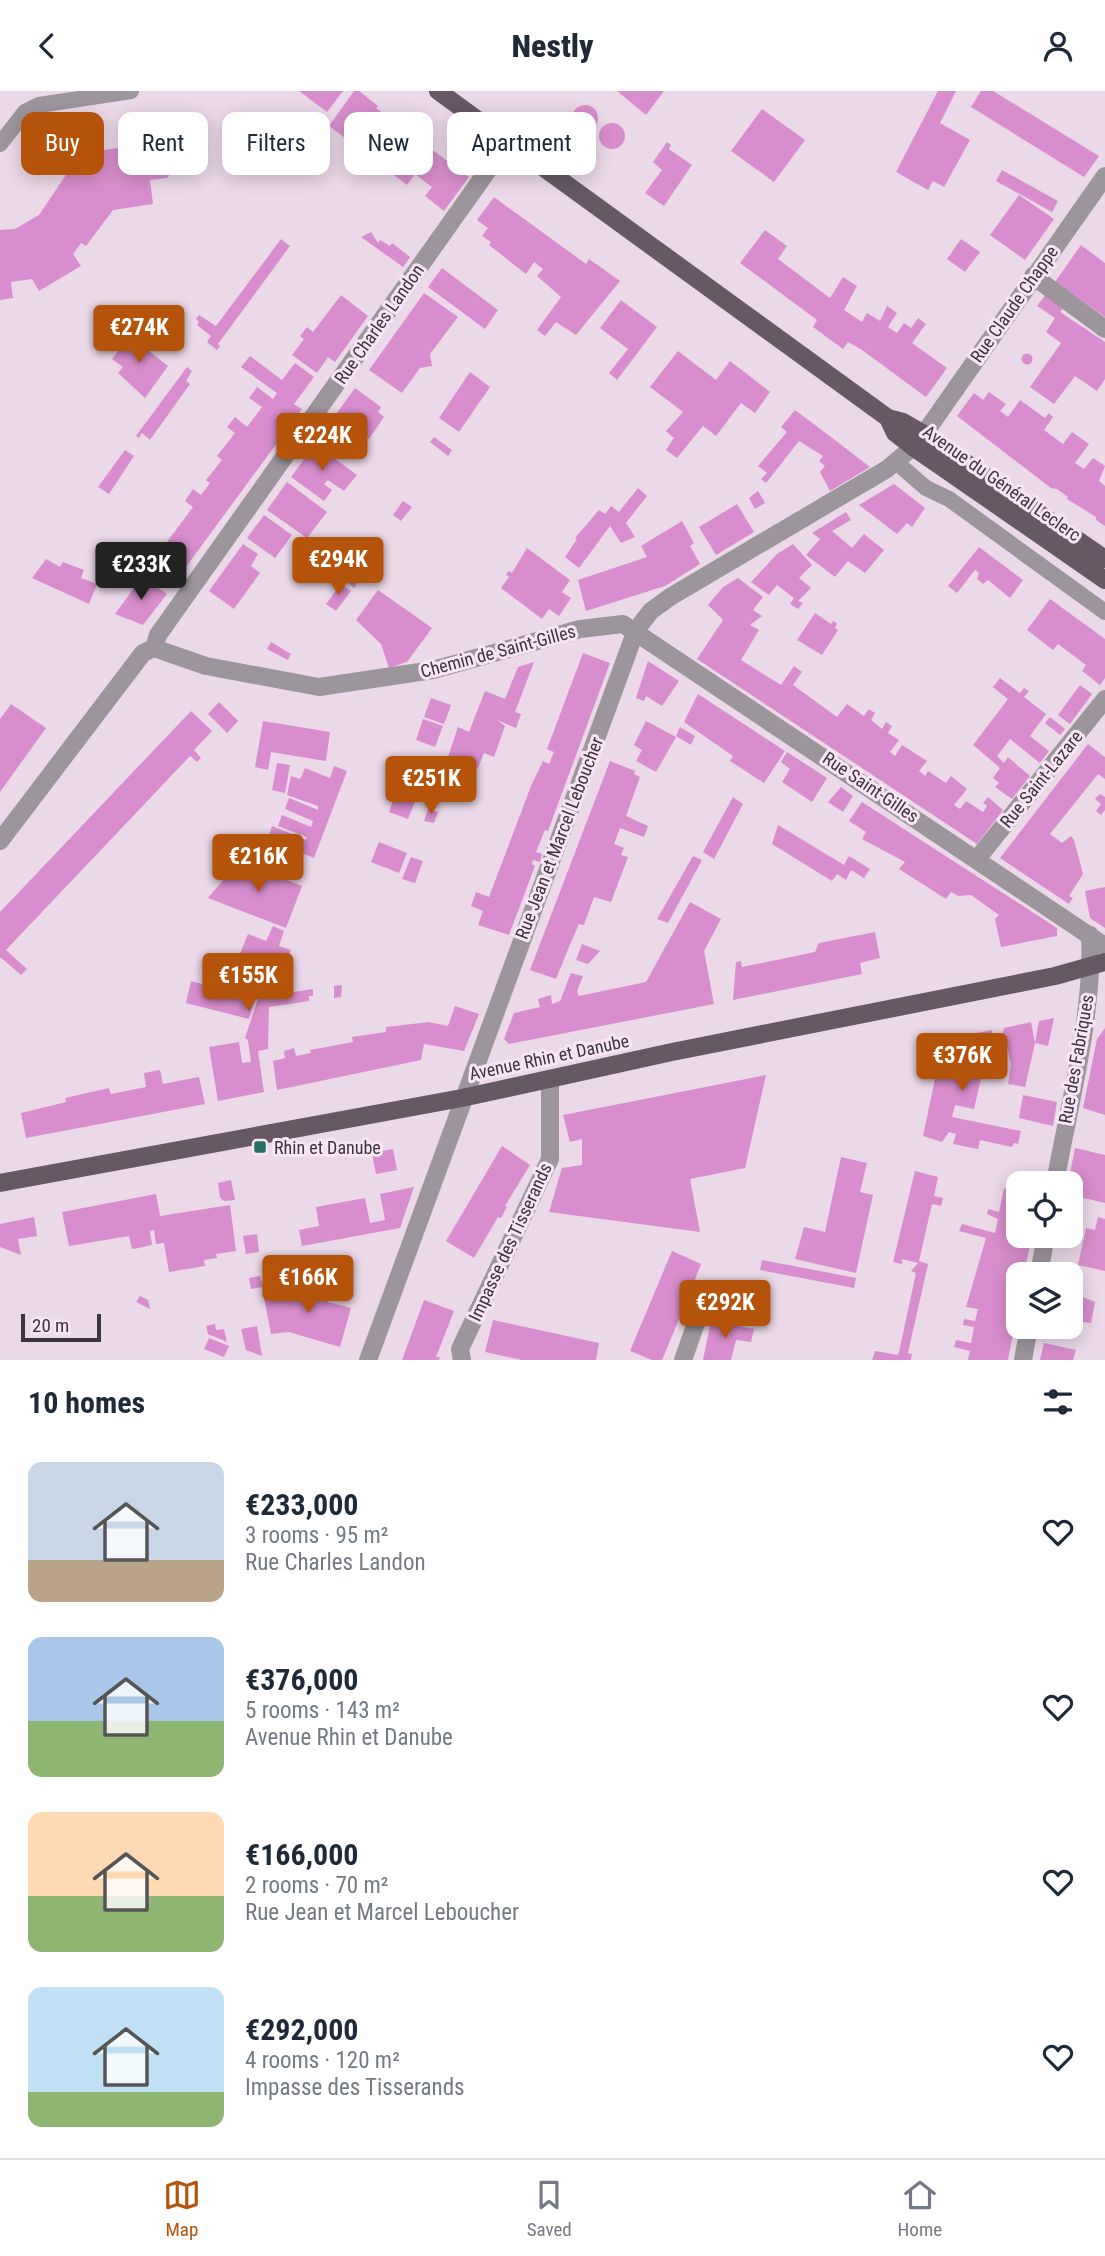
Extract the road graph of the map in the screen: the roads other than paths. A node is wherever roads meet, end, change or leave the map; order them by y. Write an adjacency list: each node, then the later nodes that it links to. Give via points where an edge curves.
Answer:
1 (131, 91): 4 (lane, via 39,105 25,112)
2 (438, 91): 3 (main road, Avenue du Général Leclerc)
3 (467, 112)
4 (0, 144)
5 (485, 175): 16 (street, Rue Charles Landon, via 158,635)
6 (553, 175): 10 (main road, Avenue du Général Leclerc, via 888,418 895,433)
7 (1105, 176): 8 (street, Rue Claude Chappe)
8 (1033, 275): 9 (street); 10 (street, Rue Claude Chappe)
9 (1105, 329)
10 (919, 440): 11 (street, Rue Jean et Marcel Leboucher); 12 (main road, Avenue du Général Leclerc); 13 (main road, Avenue du Général Leclerc)
11 (896, 462): 14 (lane, via 926,488 949,499); 15 (street, Rue Jean et Marcel Leboucher, via 670,597)
12 (1105, 559)
13 (1105, 580)
14 (1105, 612)
15 (636, 630): 16 (street, Chemin de Saint-Gilles, via 623,624 580,629 433,670 319,687 206,666); 19 (street, Rue Saint-Gilles); 23 (street, Rue Jean et Marcel Leboucher)
16 (154, 648): 18 (street, Rue Charles Landon, via 143,653)
17 (1105, 699): 19 (street, Rue Saint-Lazare)
18 (0, 841)
19 (977, 859): 20 (street, Rue Saint-Gilles)
20 (1097, 941): 21 (street, Rue des Fabriques)
21 (1098, 964): 22 (main road, Avenue Rhin et Danube, via 1055,977); 24 (street, Rue des Fabriques)
22 (551, 1079): 23 (main road, Avenue Rhin et Danube); 29 (street, Impasse des Tisserands, via 550,1159 460,1349)
23 (462, 1098): 25 (main road, Avenue Rhin et Danube); 28 (street, Rue Jean et Marcel Leboucher)
24 (1057, 1171)
25 (0, 1183)
26 (705, 1298): 30 (street)
27 (1027, 1339): 31 (street)
28 (368, 1360)
29 (462, 1360)
30 (683, 1360)
31 (1023, 1360)

